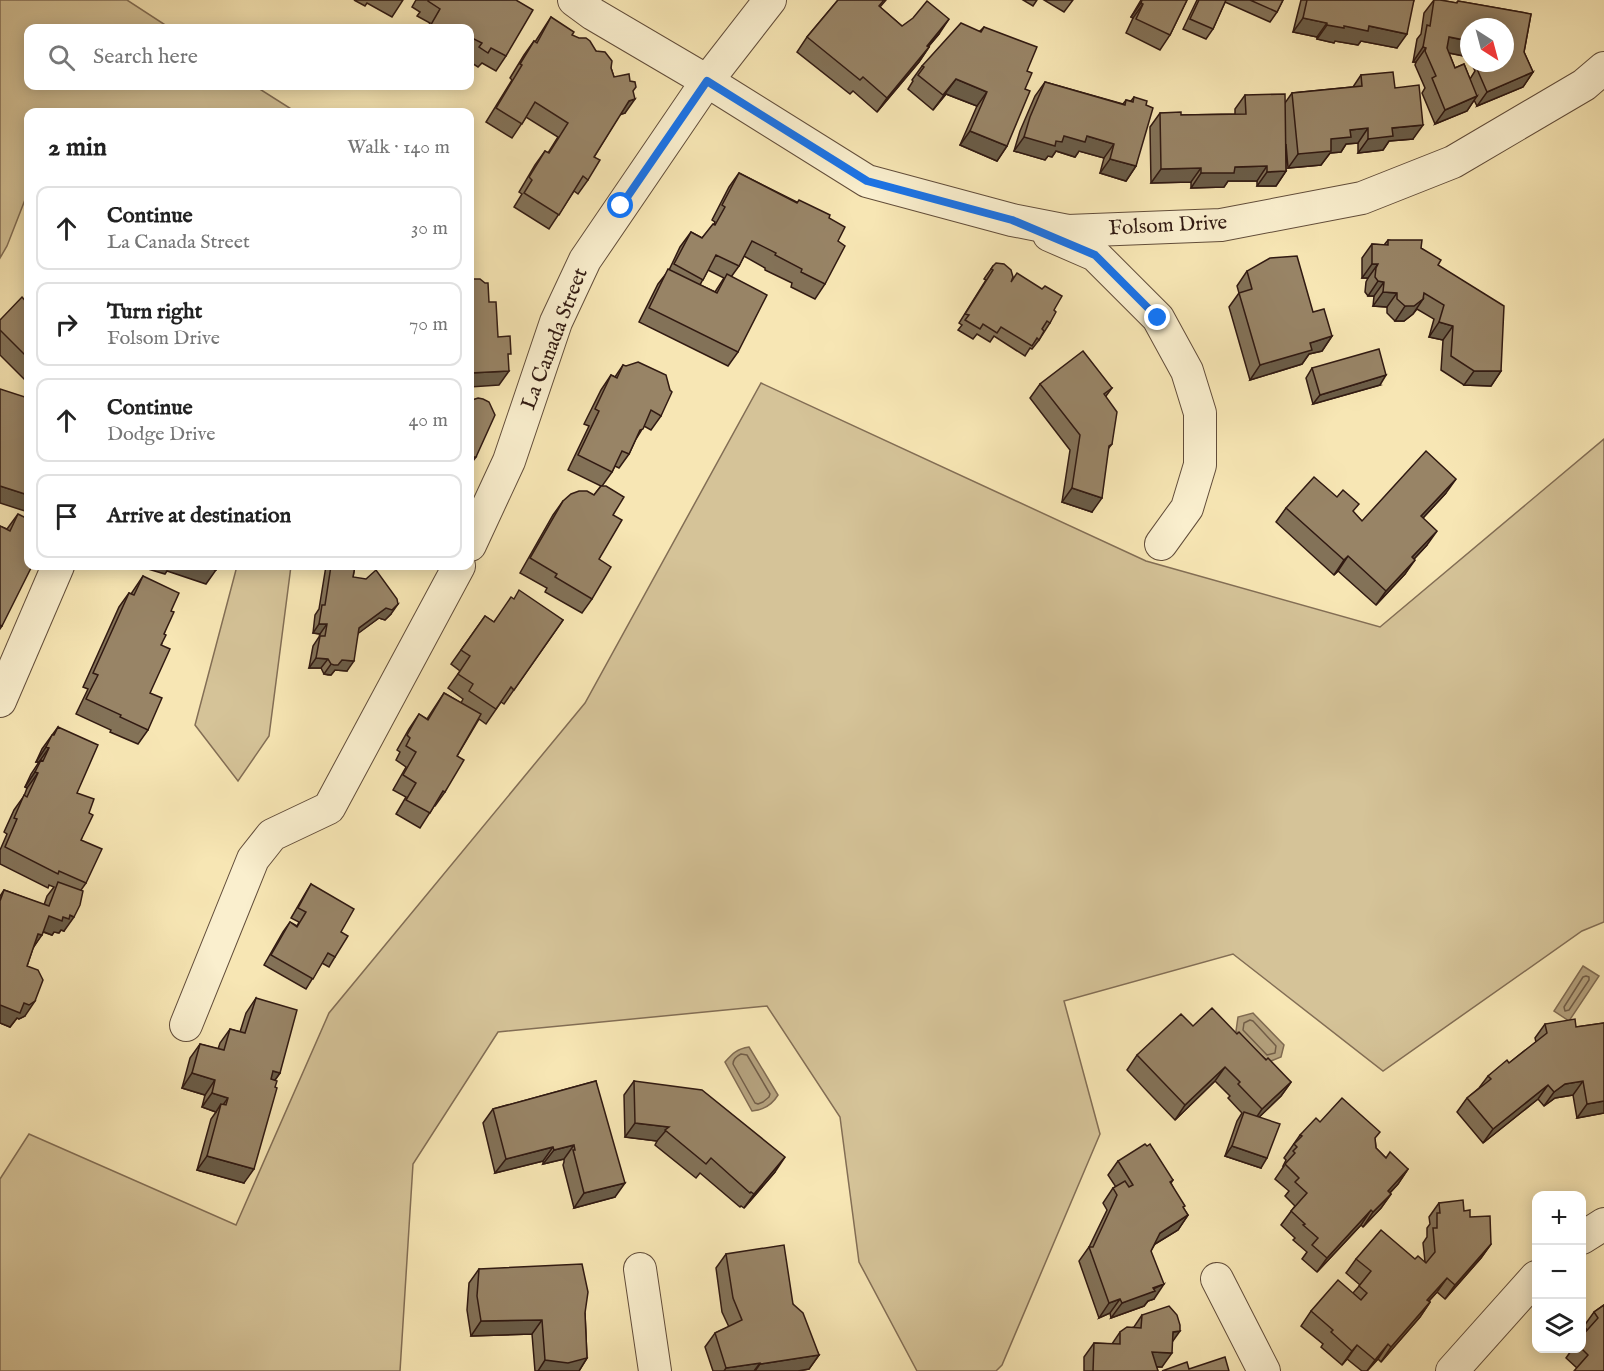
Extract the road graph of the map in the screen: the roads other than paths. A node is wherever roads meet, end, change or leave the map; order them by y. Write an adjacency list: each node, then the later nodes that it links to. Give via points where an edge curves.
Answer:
1 (574, 0): 4 (street, Folsom Drive)
2 (770, 0): 4 (street, La Canada Street)
3 (1604, 68): 5 (street, Folsom Drive, via 1584,85 1454,162 1362,198 1221,225 1068,231)
4 (707, 81): 5 (street, Folsom Drive, via 867,181); 6 (street, La Canada Street, via 585,260 556,322 509,461)
5 (1012, 220): 7 (street, via 1095,255 1158,318 1187,370 1200,413 1200,465 1187,508)
6 (474, 536)
7 (1161, 544)
8 (56, 570): 10 (street)
9 (457, 570): 11 (street, via 329,808 272,835 253,859)
10 (0, 701)
11 (186, 1025)
12 (1604, 1224): 13 (street)
13 (1586, 1235)
14 (640, 1269): 17 (street)
15 (1217, 1279): 18 (street)
16 (1532, 1281): 19 (street)
17 (655, 1371)
18 (1264, 1371)
19 (1452, 1371)

